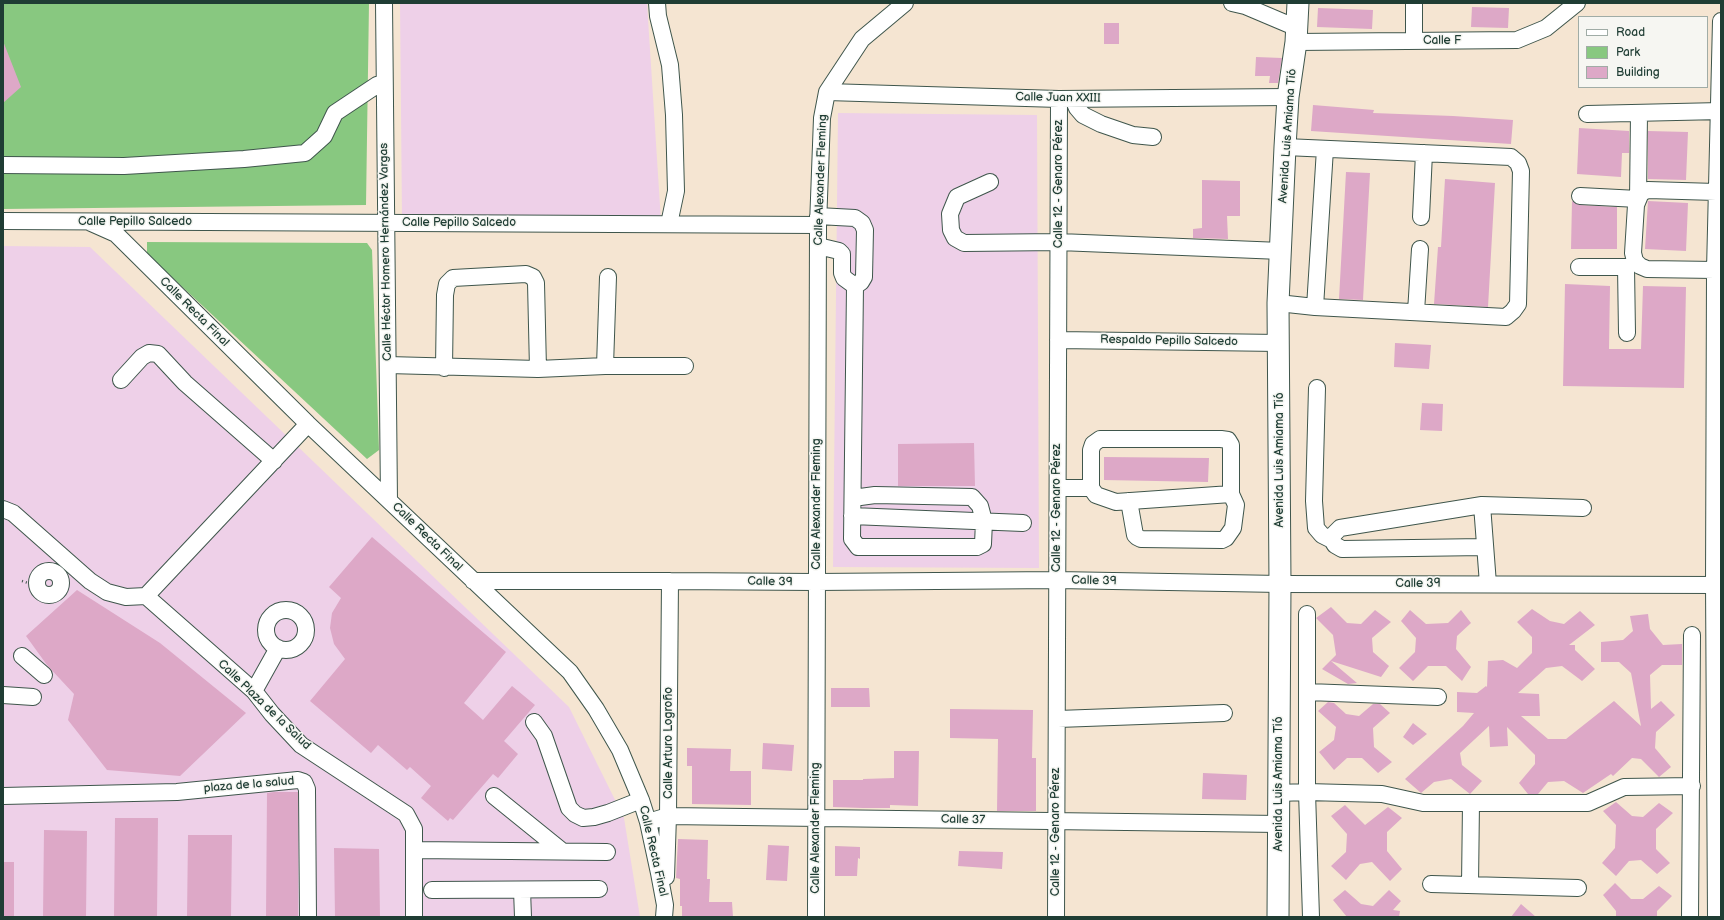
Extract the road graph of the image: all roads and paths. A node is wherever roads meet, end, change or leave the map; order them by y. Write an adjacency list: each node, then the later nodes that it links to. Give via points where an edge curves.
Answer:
1 (384, 3): 11 (street, Calle Héctor Homero Hernández Vargas)
2 (657, 3): 32 (street, via 670,65 674,115 676,191)
3 (1232, 3): 9 (street, via 1245,6)
4 (1298, 3): 9 (main road, Avenida Luis Amiama Tió)
5 (1414, 3): 10 (street)
6 (1577, 3): 10 (street, Calle F, via 1546,28 1517,40)
7 (901, 4): 12 (street, via 862,39)
8 (1721, 21): 15 (street)
9 (1296, 35): 10 (street, Calle F); 13 (main road, Avenida Luis Amiama Tió)
10 (1414, 41)
11 (384, 83): 22 (street, via 377,84 335,113 324,136 305,153 124,166); 31 (street, Calle Héctor Homero Hernández Vargas)
12 (827, 92): 14 (street, Calle Juan XXIII); 29 (street, Calle Alexander Fleming, via 822,118)
13 (1288, 97): 14 (street, Calle Juan XXIII); 19 (main road, Avenida Luis Amiama Tió)
14 (1066, 99): 18 (street, via 1083,115 1101,124 1132,135); 33 (street, Calle 12 - Genaro Pérez)
15 (1720, 111): 17 (street); 24 (street)
16 (1587, 114): 17 (street)
17 (1639, 114): 26 (street)
18 (1153, 137)
19 (1285, 147): 20 (street); 36 (main road, Avenida Luis Amiama Tió)
20 (1325, 149): 21 (street); 43 (street)
21 (1424, 153): 27 (street); 44 (street, via 1511,157 1518,163 1521,171 1518,304 1506,317)
22 (3, 165)
23 (990, 182): 33 (street, via 957,197 950,214 951,230 955,238 964,243)
24 (1716, 192): 26 (street, via 1648,190 1641,192); 39 (street)
25 (1580, 196): 26 (street)
26 (1638, 199): 38 (street, via 1633,253 1636,261)
27 (1421, 217)
28 (3, 221): 30 (street, Calle Pepillo Salcedo)
29 (818, 221): 32 (street, Calle Pepillo Salcedo); 34 (street, Calle Alexander Fleming); 41 (street, Calle Pepillo Salcedo, via 855,218 862,223 865,230 864,277)
30 (89, 222): 31 (street, Calle Pepillo Salcedo); 56 (street, Calle Recta Final, via 116,234)
31 (386, 222): 32 (street, Calle Pepillo Salcedo); 49 (street, Calle Héctor Homero Hernández Vargas)
32 (669, 224)
33 (1059, 242): 36 (street); 46 (street, Calle 12 - Genaro Pérez)
34 (818, 246): 41 (street, via 839,250 842,254 844,278); 77 (street, Calle Alexander Fleming)
35 (1420, 249): 44 (street)
36 (1281, 252): 42 (main road, Avenida Luis Amiama Tió)
37 (1579, 267): 38 (street)
38 (1633, 267): 39 (street); 45 (street)
39 (1715, 270): 47 (street)
40 (608, 277): 50 (street)
41 (855, 286): 62 (street)
42 (1278, 303): 43 (street); 48 (main road, Avenida Luis Amiama Tió)
43 (1315, 307): 44 (street)
44 (1416, 312)
45 (1627, 334)
46 (1058, 340): 48 (street, Respaldo Pepillo Salcedo); 59 (street, Calle 12 - Genaro Pérez)
47 (1719, 342): 57 (street)
48 (1279, 343): 79 (main road, Avenida Luis Amiama Tió)
49 (388, 365): 52 (street); 63 (street, Calle Héctor Homero Hernández Vargas)
50 (605, 366): 51 (street); 53 (street)
51 (685, 366)
52 (444, 368): 53 (street); 53 (street, via 447,284 453,278 526,274 533,277 536,283)
53 (538, 369)
54 (121, 380): 58 (street, via 142,357 149,353 158,354 185,383)
55 (1317, 388): 71 (street, via 1314,501 1316,528)
56 (308, 424): 58 (street); 63 (street, Calle Recta Final)
57 (1718, 452): 81 (street)
58 (274, 461): 82 (street)
59 (1058, 488): 60 (street); 74 (street, Calle 12 - Genaro Pérez)
60 (1091, 488): 61 (street, via 1091,450 1100,438 1221,439 1228,440 1231,445); 64 (street, via 1096,495 1104,499 1116,502)
61 (1231, 494): 64 (street); 64 (street, via 1236,505 1233,528 1222,540 1141,539 1135,535)
62 (853, 498): 68 (street); 69 (street, via 875,495 972,497 980,506)
63 (389, 500): 75 (street, Calle Recta Final)
64 (1129, 501)
65 (1482, 505): 66 (street); 71 (street, via 1340,528); 72 (street)
66 (1583, 508)
67 (3, 509): 73 (street, via 13,513)
68 (852, 516): 69 (street); 69 (street, via 852,539 858,547 977,547 983,544)
69 (984, 521): 70 (street)
70 (1023, 523)
71 (1332, 540): 72 (street, via 1342,549)
72 (1484, 547): 80 (street)
73 (73, 565): 78 (street, via 61,580 57,592 52,595 46,595); 82 (street, via 107,592 126,596)
74 (1057, 580): 77 (street, Calle 39); 79 (street, Calle 39); 95 (street, Calle 12 - Genaro Pérez)
75 (474, 581): 76 (street, Calle 39); 102 (street, Calle Recta Final, via 570,672 620,750)
76 (670, 581): 77 (street, Calle 39); 104 (street, Calle Arturo Logroño)
77 (816, 582): 105 (street, Calle Alexander Fleming)
78 (29, 584)
79 (1280, 584): 80 (street, Calle 39); 99 (main road, Avenida Luis Amiama Tió)
80 (1488, 584): 81 (street, Calle 39)
81 (1718, 585): 93 (street)
82 (146, 596): 88 (street, Calle Plaza de la Salud)
83 (1307, 614): 89 (street)
84 (1692, 635): 97 (street)
85 (278, 648): 88 (street)
86 (22, 656): 87 (street)
87 (44, 674)
88 (254, 691): 110 (street, Calle Plaza de la Salud, via 301,745 406,814 414,830)
89 (1308, 692): 91 (street); 98 (street)
90 (3, 695): 92 (street)
91 (1438, 696)
92 (33, 697)
93 (1718, 704): 106 (street)
94 (1224, 713): 95 (street)
95 (1058, 719): 108 (street, Calle 12 - Genaro Pérez)
96 (534, 722): 102 (street, via 544,736 569,808 575,814 583,818 594,817)
97 (1692, 786): 103 (street, via 1624,787 1588,802); 127 (street)
98 (1307, 792): 99 (street); 103 (street, via 1382,794 1423,803); 126 (street)
99 (1279, 793): 109 (main road, Avenida Luis Amiama Tió)
100 (3, 796): 120 (street, plaza de la salud, via 177,792 298,780 304,782 307,789)
101 (494, 796): 111 (street)
102 (641, 800): 107 (street, Calle Recta Final)
103 (1471, 803): 114 (street)
104 (668, 816): 105 (street, Calle 37); 107 (street, Calle 37); 119 (street, Calle Arturo Logroño)
105 (816, 818): 108 (street, Calle 37); 123 (street, Calle Alexander Fleming)
106 (1719, 819): 128 (street)
107 (648, 822): 119 (street, Calle Recta Final)
108 (1056, 822): 109 (street, Calle 37); 124 (street, Calle 12 - Genaro Pérez)
109 (1279, 824): 125 (main road, Avenida Luis Amiama Tió)
110 (414, 850): 111 (street); 121 (street, Calle Plaza de la Salud)
111 (562, 851): 112 (street)
112 (607, 852)
113 (1431, 884): 114 (street)
114 (1470, 885): 115 (street)
115 (1578, 888)
116 (599, 889): 118 (street)
117 (432, 890): 118 (street)
118 (522, 890): 122 (street)
119 (664, 911)
120 (308, 917)
121 (414, 917)
122 (523, 917)
123 (816, 917)
124 (1056, 917)
125 (1278, 917)
126 (1311, 917)
127 (1690, 917)
128 (1716, 917)

